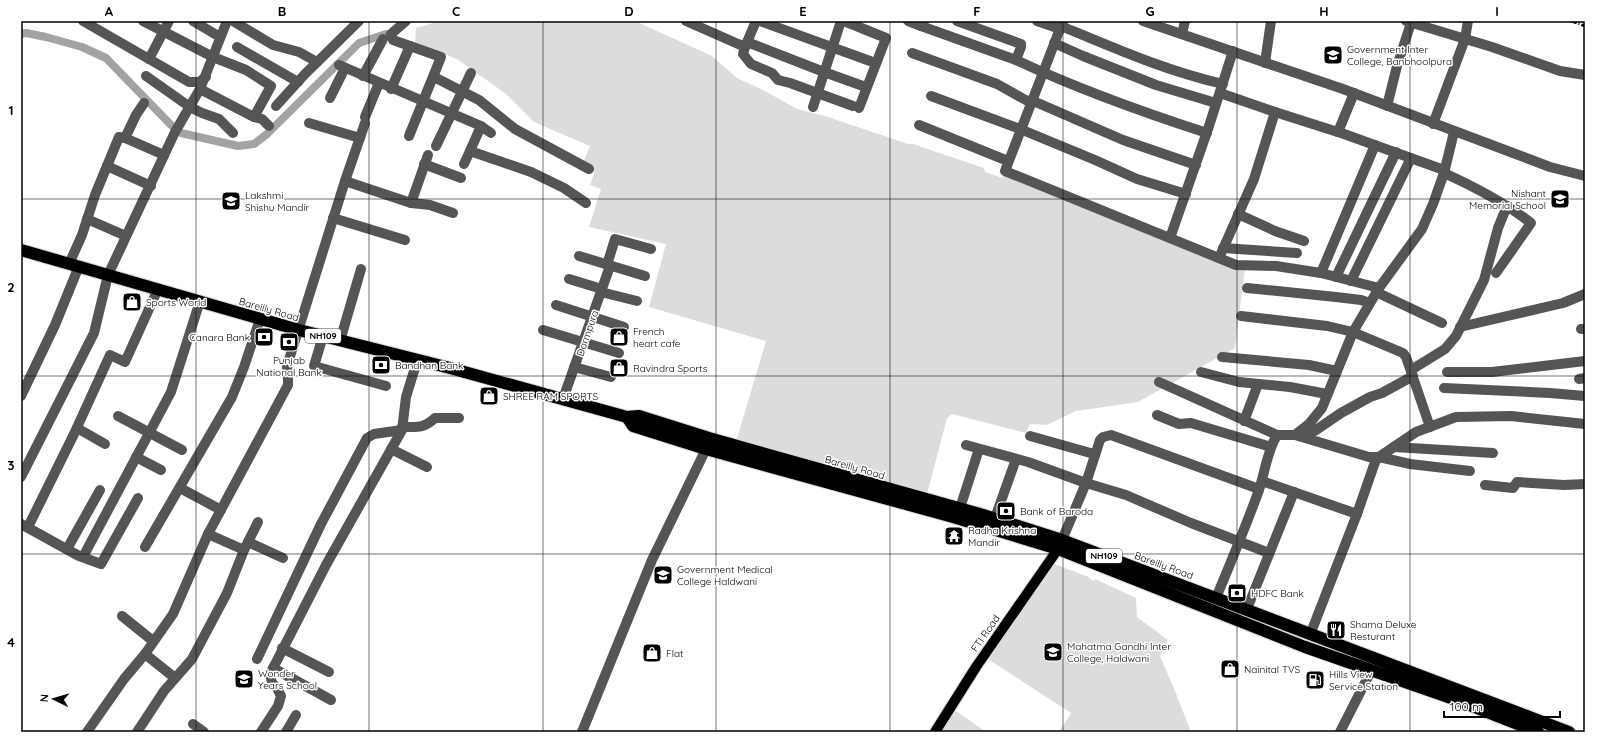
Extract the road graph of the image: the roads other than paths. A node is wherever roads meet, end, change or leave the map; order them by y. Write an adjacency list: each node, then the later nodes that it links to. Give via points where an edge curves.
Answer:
1 (83, 21): 37 (street)
2 (143, 21): 24 (street)
3 (168, 21): 24 (street)
4 (193, 21): 26 (street)
5 (227, 21): 26 (street)
6 (233, 21): 41 (street, via 268,42 299,52)
7 (359, 21): 41 (street)
8 (406, 21): 31 (street, via 392,34 393,40)
9 (686, 21): 30 (street)
10 (756, 21): 30 (street)
11 (760, 21): 33 (street)
12 (840, 21): 33 (street)
13 (844, 21): 60 (street, via 886,38 856,107)
14 (908, 21): 22 (street)
15 (957, 21): 38 (street, via 1021,44)
16 (1037, 21): 23 (street)
17 (1143, 21): 25 (street)
18 (1185, 21): 25 (street)
19 (1271, 21): 42 (street)
20 (1468, 21): 28 (street)
21 (1408, 22): 28 (street); 68 (street)
22 (922, 24): 38 (street)
23 (1061, 25): 29 (street); 56 (street, via 1141,60)
24 (163, 31): 36 (street); 37 (street)
25 (1182, 34): 34 (street)
26 (220, 37): 36 (street)
27 (383, 39): 48 (street)
28 (1465, 39): 46 (street, via 1560,71); 75 (street)
29 (1054, 43): 44 (street); 66 (street, via 1156,85)
30 (746, 44): 43 (street); 60 (street, via 743,54 751,64 772,73 778,80 790,82)
31 (410, 46): 51 (street, via 441,57); 55 (street)
32 (237, 47): 40 (street)
33 (832, 47): 39 (street); 43 (street)
34 (1233, 51): 42 (street); 56 (street)
35 (912, 53): 63 (street, via 997,84)
36 (213, 57): 49 (street); 50 (street, via 246,70)
37 (149, 59): 49 (street, via 189,82 199,82)
38 (1016, 60): 44 (street)
39 (870, 61)
40 (264, 62): 50 (street); 52 (street)
41 (317, 62): 52 (street)
42 (1265, 63): 59 (street)
43 (824, 72): 54 (street); 60 (street)
44 (1042, 72): 63 (street); 84 (street)
45 (471, 73): 58 (street)
46 (1585, 75)
47 (146, 76): 69 (street)
48 (363, 76): 53 (street); 62 (street, via 342,66)
49 (206, 77): 57 (street)
50 (254, 77): 73 (street, via 271,86)
51 (434, 77): 58 (street); 64 (street)
52 (298, 82): 67 (street)
53 (380, 84): 55 (street); 87 (street)
54 (863, 86)
55 (391, 89): 64 (street)
56 (1221, 89): 66 (street); 71 (street)
57 (200, 90): 69 (street); 73 (street)
58 (462, 91): 72 (street); 98 (street, via 479,100 515,129)
59 (1354, 93): 68 (street); 80 (street)
60 (817, 94): 70 (street)
61 (931, 96): 79 (street)
62 (330, 98)
63 (1031, 101): 79 (street); 96 (street, via 1123,140)
64 (424, 102): 72 (street); 85 (street)
65 (144, 103): 86 (street)
66 (1216, 103): 84 (street)
67 (276, 106)
68 (1387, 106): 75 (street)
69 (190, 107): 82 (street, via 219,119); 92 (street)
70 (813, 107)
71 (1275, 112): 80 (street); 109 (street, via 1254,179)
72 (452, 114): 78 (street); 89 (street)
73 (254, 117): 77 (street, via 262,119)
74 (309, 123): 87 (street)
75 (1433, 124): 81 (street)
76 (919, 125): 94 (street)
77 (269, 126)
78 (481, 126): 83 (street); 90 (street)
79 (1020, 129): 94 (street); 104 (street, via 1137,180)
80 (1338, 132): 88 (street)
81 (1454, 132): 99 (street); 100 (street, via 1550,167)
82 (233, 133)
83 (491, 133)
84 (1207, 133): 96 (street)
85 (409, 136)
86 (125, 138): 92 (street); 97 (street, via 119,137)
87 (360, 138): 102 (street)
88 (1375, 145): 91 (street); 125 (street)
89 (436, 146)
90 (470, 151): 95 (street); 106 (street, via 531,172 564,188)
91 (1396, 152): 93 (street); 129 (street)
92 (164, 155): 103 (street)
93 (1411, 158): 99 (street); 131 (street)
94 (1008, 161): 113 (street, via 1005,171)
95 (464, 164)
96 (1196, 165): 104 (street)
97 (107, 166): 103 (street); 111 (street)
98 (589, 169)
99 (1444, 172): 107 (street); 135 (street, via 1422,230)
100 (1585, 176)
101 (461, 178): 105 (street, via 426,160)
102 (345, 181): 105 (street); 110 (street)
103 (151, 186): 112 (street)
104 (1186, 194): 113 (street)
105 (411, 203): 108 (street, via 430,205)
106 (586, 204)
107 (1507, 206): 126 (street, via 1531,223); 146 (street, via 1498,228 1484,280)
108 (452, 213)
109 (1238, 214): 115 (street, via 1275,232); 116 (street)
110 (333, 218): 114 (street); 147 (street)
111 (87, 219): 112 (street); 122 (street)
112 (126, 236): 127 (street)
113 (1170, 238): 121 (street)
114 (405, 240)
115 (1304, 241)
116 (1224, 248): 119 (street); 121 (street)
117 (651, 249): 123 (street, Darmpura, via 615,239)
118 (21, 250): 122 (highway, Bareilly Road / NH109)
119 (1297, 253)
120 (579, 256): 123 (street)
121 (1219, 258): 125 (street, via 1236,265 1276,266)
122 (74, 265): 127 (highway, Bareilly Road / NH109); 168 (street, via 55,325)
123 (608, 266): 128 (street); 134 (street, Darmpura)
124 (362, 269): 151 (street)
125 (1321, 273): 129 (street)
126 (1496, 273)
127 (108, 275): 133 (highway, Bareilly Road / NH109); 199 (street, via 94,333)
128 (644, 276)
129 (1336, 277): 131 (street)
130 (570, 279): 134 (street)
131 (1351, 281): 135 (street)
132 (1247, 288): 139 (street, via 1361,300)
133 (158, 289): 137 (highway, Bareilly Road / NH109); 177 (street, via 125,362 110,355)
134 (601, 290): 138 (street); 142 (street, Darmpura)
135 (1377, 290): 139 (street); 144 (street)
136 (1585, 294): 146 (street, via 1563,303)
137 (200, 301): 143 (highway, Bareilly Road / NH109); 179 (street, via 171,392)
138 (637, 301)
139 (1370, 304): 149 (street)
140 (556, 305): 142 (street)
141 (1242, 316): 149 (street, via 1327,326)
142 (592, 317): 145 (street); 152 (street, Darmpura)
143 (260, 319): 147 (highway, Bareilly Road / NH109); 204 (street, via 232,398)
144 (1442, 323)
145 (624, 327)
146 (1460, 328): 161 (street, via 1445,350)
147 (298, 330): 150 (highway, Bareilly Road / NH109); 209 (street, via 286,368 288,385)
148 (543, 330): 152 (street)
149 (1353, 332): 158 (street); 161 (street, via 1403,353)
150 (323, 336): 151 (highway, Bareilly Road / NH109); 165 (street, via 314,366)
151 (340, 341): 155 (highway, Bareilly Road / NH109)
152 (583, 343): 153 (street); 157 (street, Darmpura)
153 (619, 353)
154 (1222, 357): 158 (street, via 1309,365)
155 (417, 360): 170 (highway, Bareilly Road / NH109); 178 (street, via 406,397)
156 (1585, 361): 160 (street, via 1492,372)
157 (574, 367): 162 (street); 170 (street, Darmpura)
158 (1337, 371): 167 (street)
159 (1201, 372): 164 (street)
160 (1446, 372)
161 (1412, 373): 176 (street); 182 (street, via 1316,430)
162 (611, 377)
163 (1159, 382): 174 (street)
164 (1258, 384): 167 (street); 174 (street)
165 (386, 386)
166 (1444, 388): 169 (street)
167 (1327, 394): 182 (street, via 1322,408)
168 (21, 396)
169 (1585, 396)
170 (563, 399): 183 (highway, Bareilly Road / NH109, via 627,417 633,426)
171 (1158, 415): 186 (street, via 1180,424 1191,423)
172 (118, 416): 179 (street)
173 (460, 418): 178 (street, via 435,418 418,428)
174 (1244, 421): 180 (street)
175 (1585, 424): 176 (street, via 1511,416 1456,417)
176 (1430, 427): 187 (street, via 1416,432)
177 (77, 428): 184 (street); 213 (street)
178 (402, 428): 188 (street); 231 (street, via 367,438 321,524)
179 (149, 433): 190 (street); 193 (street)
180 (1277, 435): 182 (street); 186 (street)
181 (1030, 436): 192 (street)
182 (1299, 436): 194 (street, via 1369,457)
183 (708, 443): 208 (highway, Bareilly Road / NH109); 216 (highway, Bareilly Road / NH109, via 953,517); 244 (street, via 652,560)
184 (105, 444)
185 (966, 445): 189 (street)
186 (1271, 447): 202 (street)
187 (1394, 447): 191 (street); 194 (street)
188 (391, 449): 196 (street); 229 (street)
189 (979, 449): 195 (street); 208 (street)
190 (182, 450)
191 (1493, 453)
192 (1094, 454): 200 (street); 202 (street, via 1100,440 1111,435)
193 (136, 457): 197 (street); 221 (street)
194 (1379, 457): 198 (street, via 1410,464); 210 (street)
195 (1016, 458): 200 (street); 211 (street)
196 (427, 467)
197 (160, 470)
198 (1470, 471)
199 (21, 477)
200 (1086, 483): 215 (street, via 1126,495); 216 (street)
201 (1585, 484): 203 (street, via 1517,482 1512,488)
202 (1261, 485): 206 (street); 215 (street)
203 (1485, 485)
204 (180, 488): 209 (street); 218 (street)
205 (100, 490): 219 (street)
206 (1294, 492): 210 (street); 220 (street)
207 (138, 498): 221 (street, via 101,564)
208 (960, 508): 211 (highway, Bareilly Road / NH109)
209 (221, 510): 214 (street)
210 (1357, 514): 226 (street)
211 (995, 518): 216 (highway, Bareilly Road / NH109)
212 (258, 522): 217 (street)
213 (24, 526): 219 (street)
214 (208, 534): 217 (street); 227 (street, via 178,605)
215 (1240, 542): 220 (street); 223 (street)
216 (1060, 545): 223 (highway, Bareilly Road / NH109); 245 (main road, FTI Road, via 976,667)
217 (246, 546): 222 (street); 235 (street, via 227,593 192,659)
218 (145, 547)
219 (67, 549): 221 (street)
220 (1269, 553): 224 (street)
221 (82, 557)
222 (283, 558)
223 (1214, 603): 224 (highway, Bareilly Road / NH109); 228 (highway, Bareilly Road / NH109)
224 (1247, 610): 226 (highway, Bareilly Road / NH109)
225 (122, 616): 227 (street)
226 (1310, 635): 228 (highway); 248 (highway, Bareilly Road / NH109)
227 (153, 642): 230 (street)
228 (1306, 647): 233 (highway, Bareilly Road / NH109)
229 (282, 648): 232 (street); 234 (street)
230 (145, 654): 235 (street); 240 (street)
231 (257, 659)
232 (273, 668): 236 (street); 239 (street, via 270,674 272,683 281,696)
233 (1371, 671): 246 (street); 247 (highway, Bareilly Road / NH109, via 1454,699)
234 (329, 672)
235 (175, 678): 241 (street)
236 (332, 700)
237 (296, 714): 243 (street)
238 (193, 724): 242 (street)
239 (266, 730)
240 (87, 732)
241 (137, 732)
242 (204, 732)
243 (286, 732)
244 (582, 732)
245 (935, 732)
246 (1340, 732)
247 (1538, 732)
248 (1569, 732)

